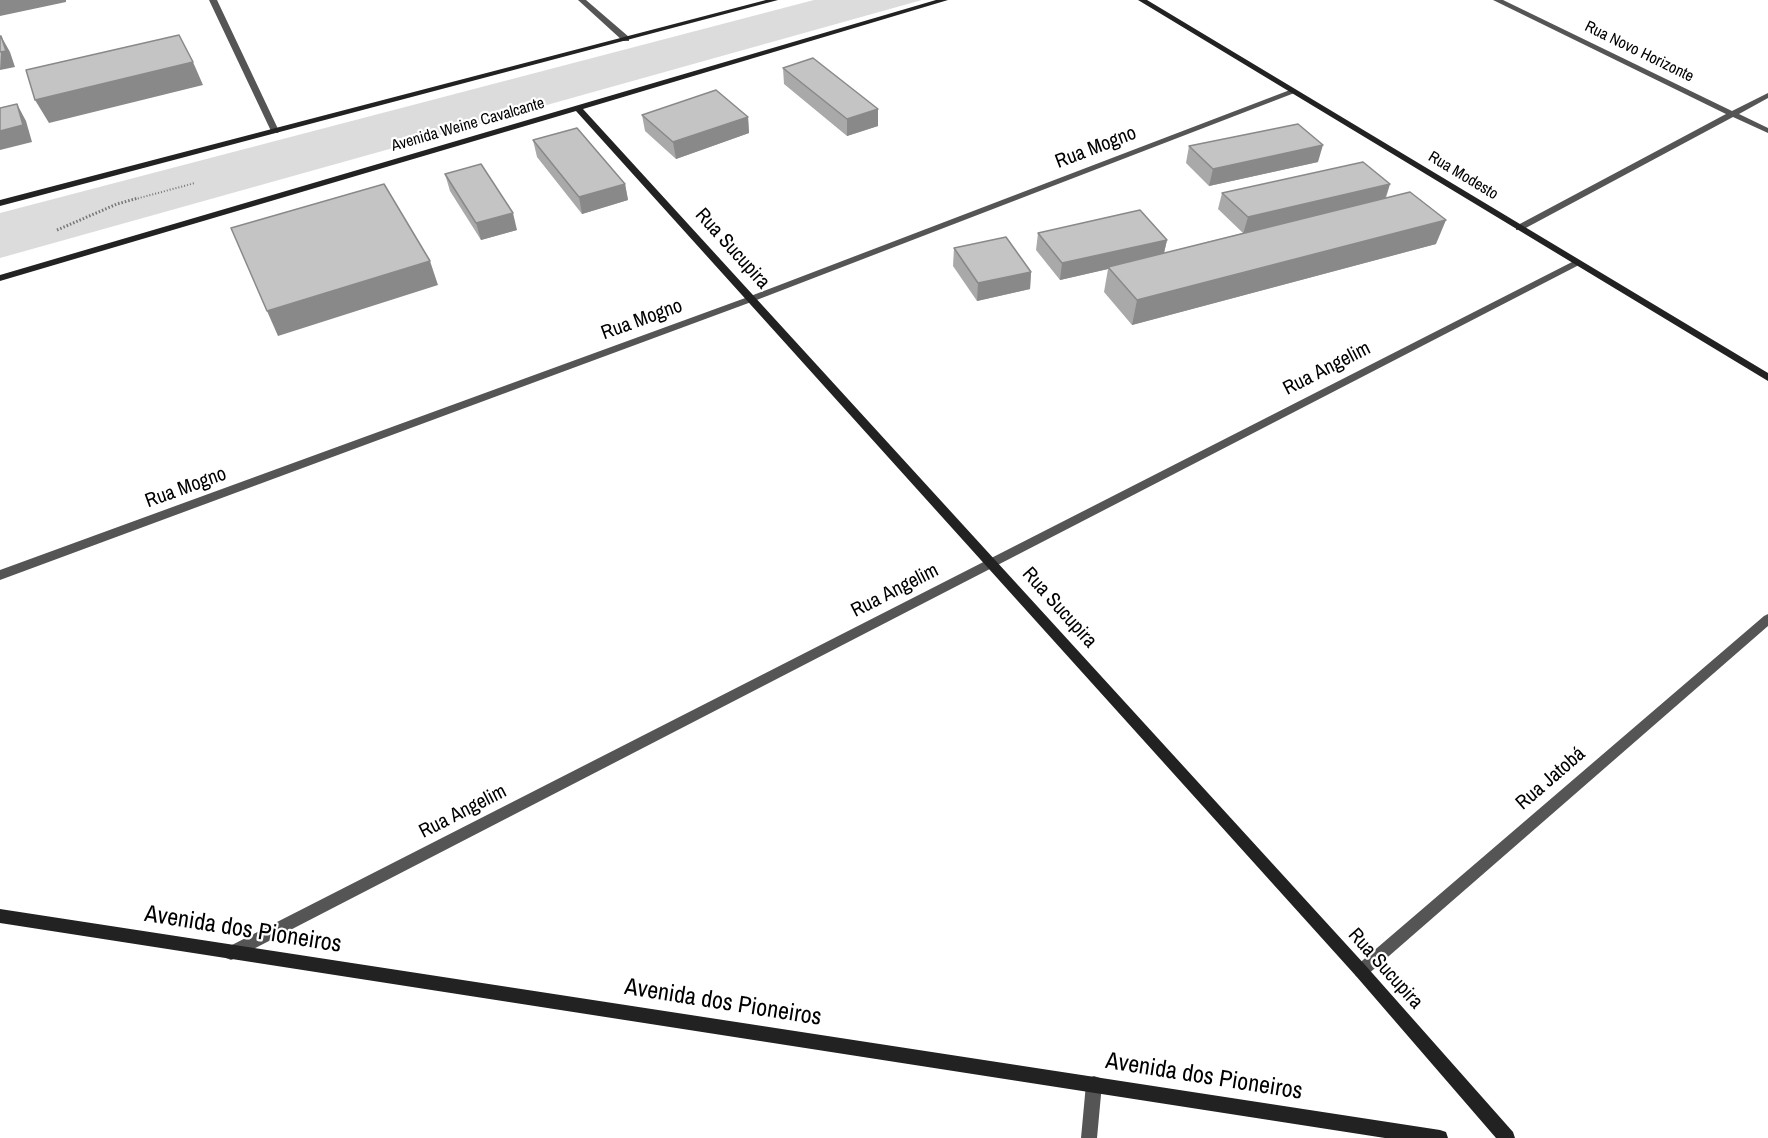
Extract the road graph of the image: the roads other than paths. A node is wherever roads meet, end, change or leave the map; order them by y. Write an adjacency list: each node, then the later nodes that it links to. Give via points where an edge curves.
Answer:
1 (213, 0): 12 (street)
2 (582, 0): 7 (street)
3 (774, 0): 7 (main road)
4 (944, 0): 10 (main road, Avenida Weine Cavalcante)
5 (1142, 0): 8 (main road, Rua Modesto)
6 (1497, 0): 11 (street, Rua Novo Horizonte)
7 (626, 39): 12 (main road)
8 (1293, 92): 15 (main road, Rua Modesto); 18 (street, Rua Mogno)
9 (1768, 95): 11 (street)
10 (578, 108): 17 (main road, Avenida Weine Cavalcante); 18 (main road, Rua Sucupira)
11 (1732, 114): 13 (street, Rua Novo Horizonte); 15 (street)
12 (275, 131): 14 (main road)
13 (1768, 131)
14 (0, 203)
15 (1519, 228): 16 (main road, Rua Modesto)
16 (1576, 262): 19 (main road, Rua Modesto); 20 (street, Rua Angelim)
17 (0, 278)
18 (751, 299): 20 (main road, Rua Sucupira); 21 (street, Rua Mogno)
19 (1768, 378)
20 (991, 563): 24 (street, Rua Angelim); 25 (main road, Rua Sucupira)
21 (0, 575)
22 (1768, 619): 25 (street, Rua Jatobá)
23 (0, 916): 24 (main road, Avenida dos Pioneiros)
24 (231, 953): 26 (main road, Avenida dos Pioneiros)
25 (1361, 970): 29 (main road, Rua Sucupira)
26 (1094, 1084): 27 (street); 28 (main road, Avenida dos Pioneiros)
27 (1089, 1138)
28 (1440, 1138)
29 (1507, 1138)

